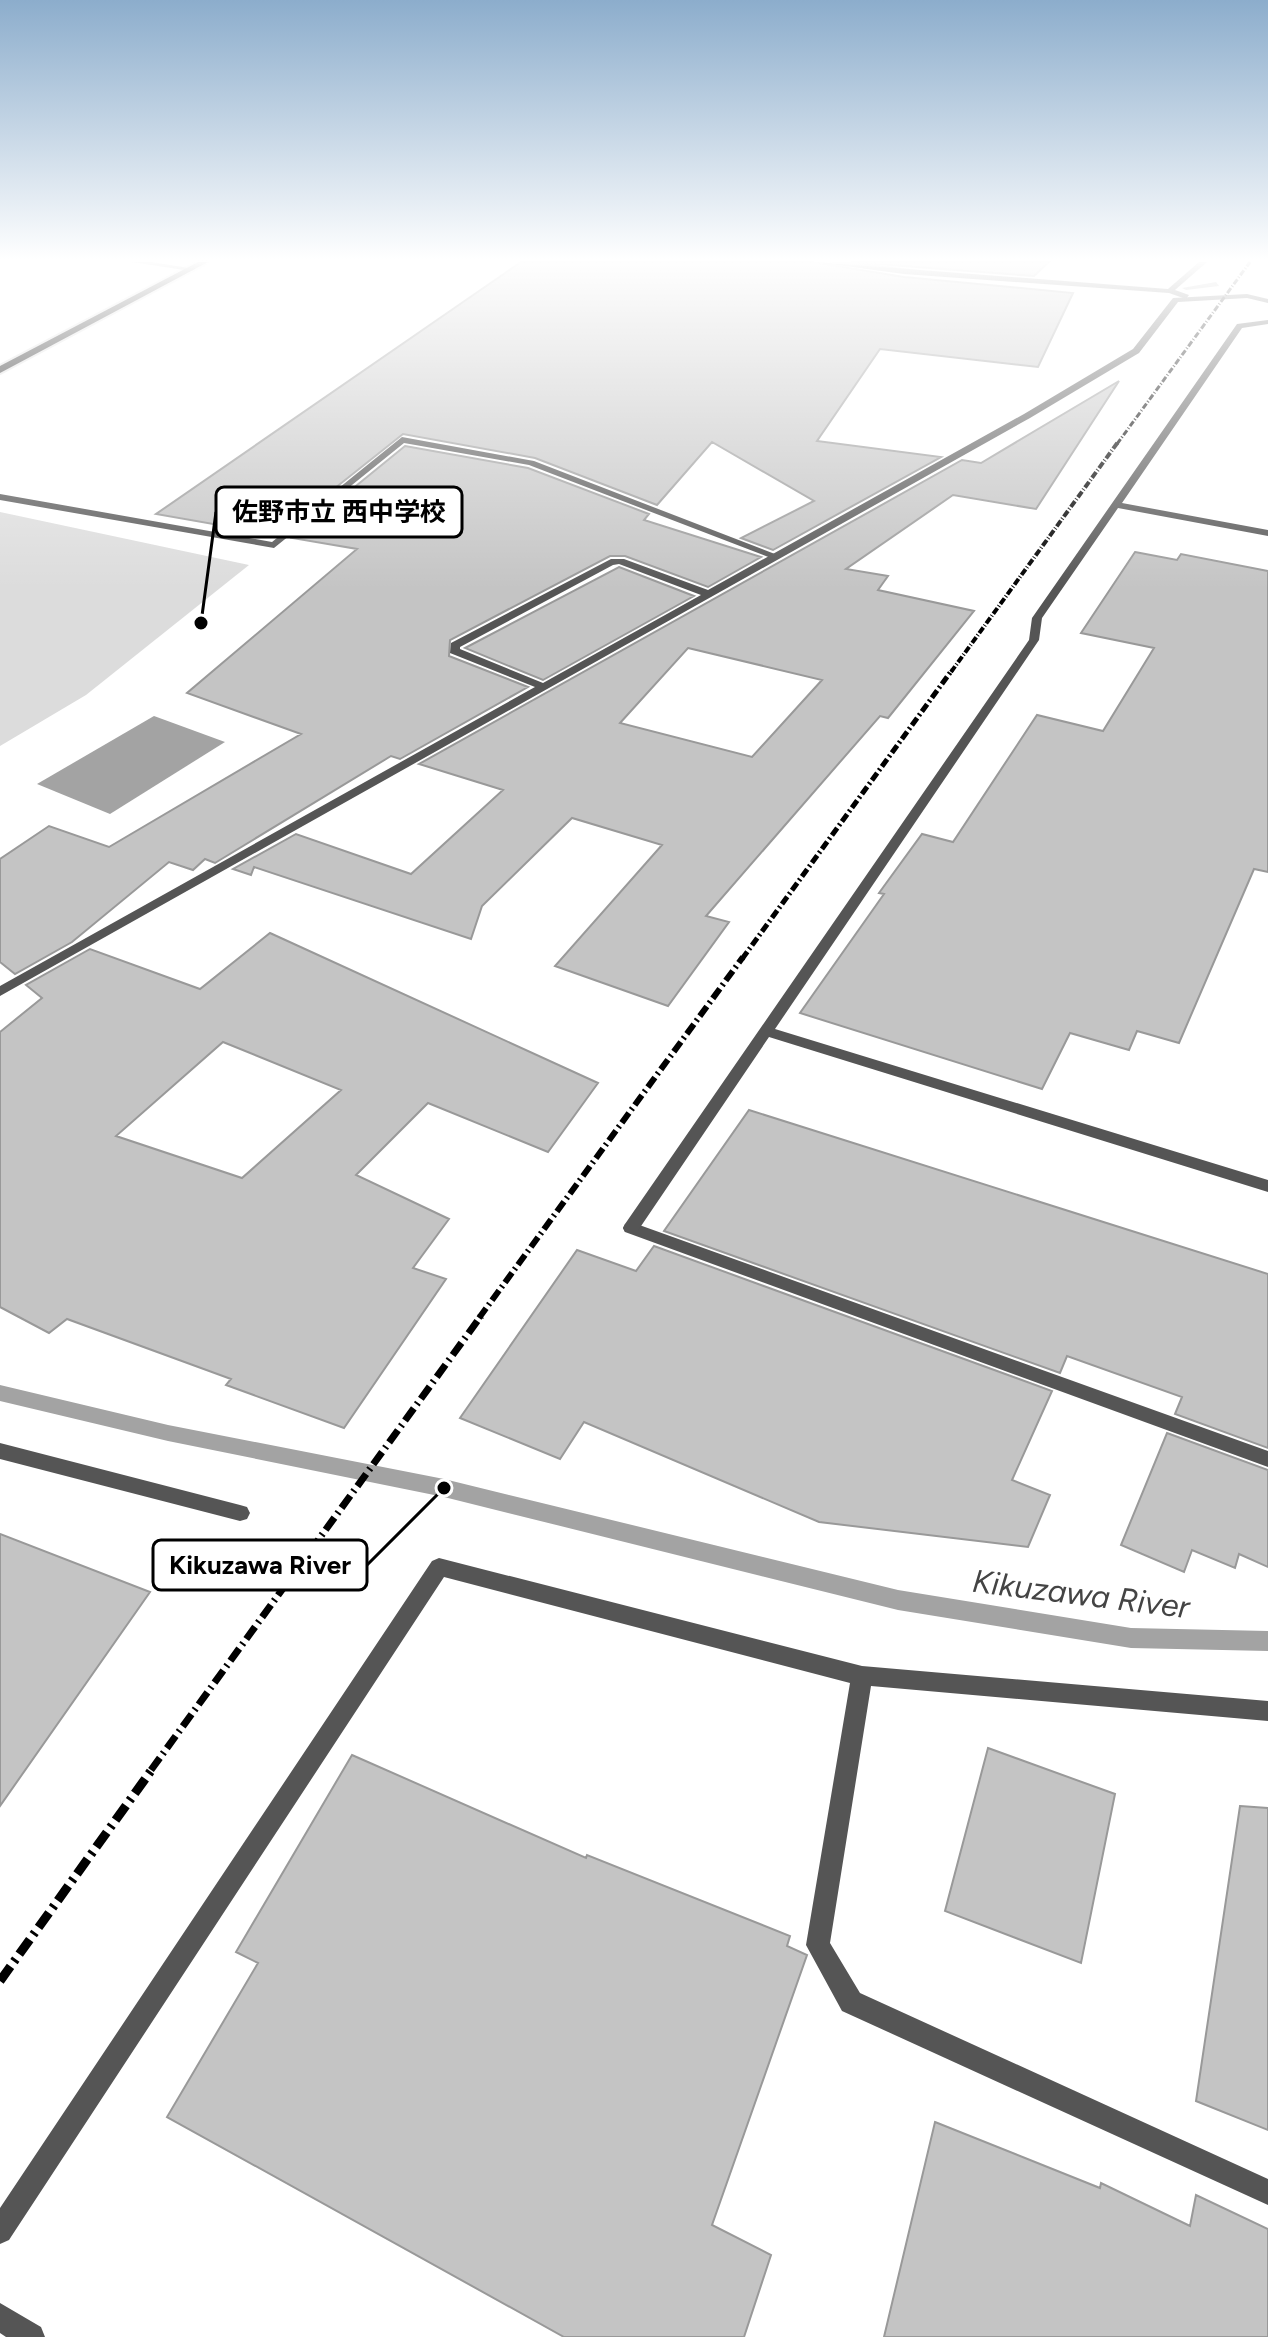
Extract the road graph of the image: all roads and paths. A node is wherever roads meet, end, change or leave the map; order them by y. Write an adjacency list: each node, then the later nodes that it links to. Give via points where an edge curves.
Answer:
1 (1102, 371): 6 (street)
2 (1209, 371): 4 (street)
3 (0, 497): 6 (street, via 274,545 402,440 531,463)
4 (1116, 505): 5 (street); 10 (street, via 1037,618 1034,640)
5 (1268, 533)
6 (775, 556): 7 (street)
7 (706, 593): 8 (street); 8 (street, via 611,562 455,645 454,651)
8 (544, 687): 9 (street)
9 (0, 992)
10 (765, 1031): 11 (street); 13 (street, via 631,1228)
11 (1268, 1186)
12 (0, 1451): 14 (street)
13 (1268, 1459)
14 (240, 1513)
15 (862, 1676): 16 (street); 17 (street, via 818,1945 851,2002); 18 (street, via 439,1567)
16 (1268, 1711)
17 (1268, 2192)
18 (0, 2231)
19 (0, 2317): 20 (street)
20 (31, 2337)

